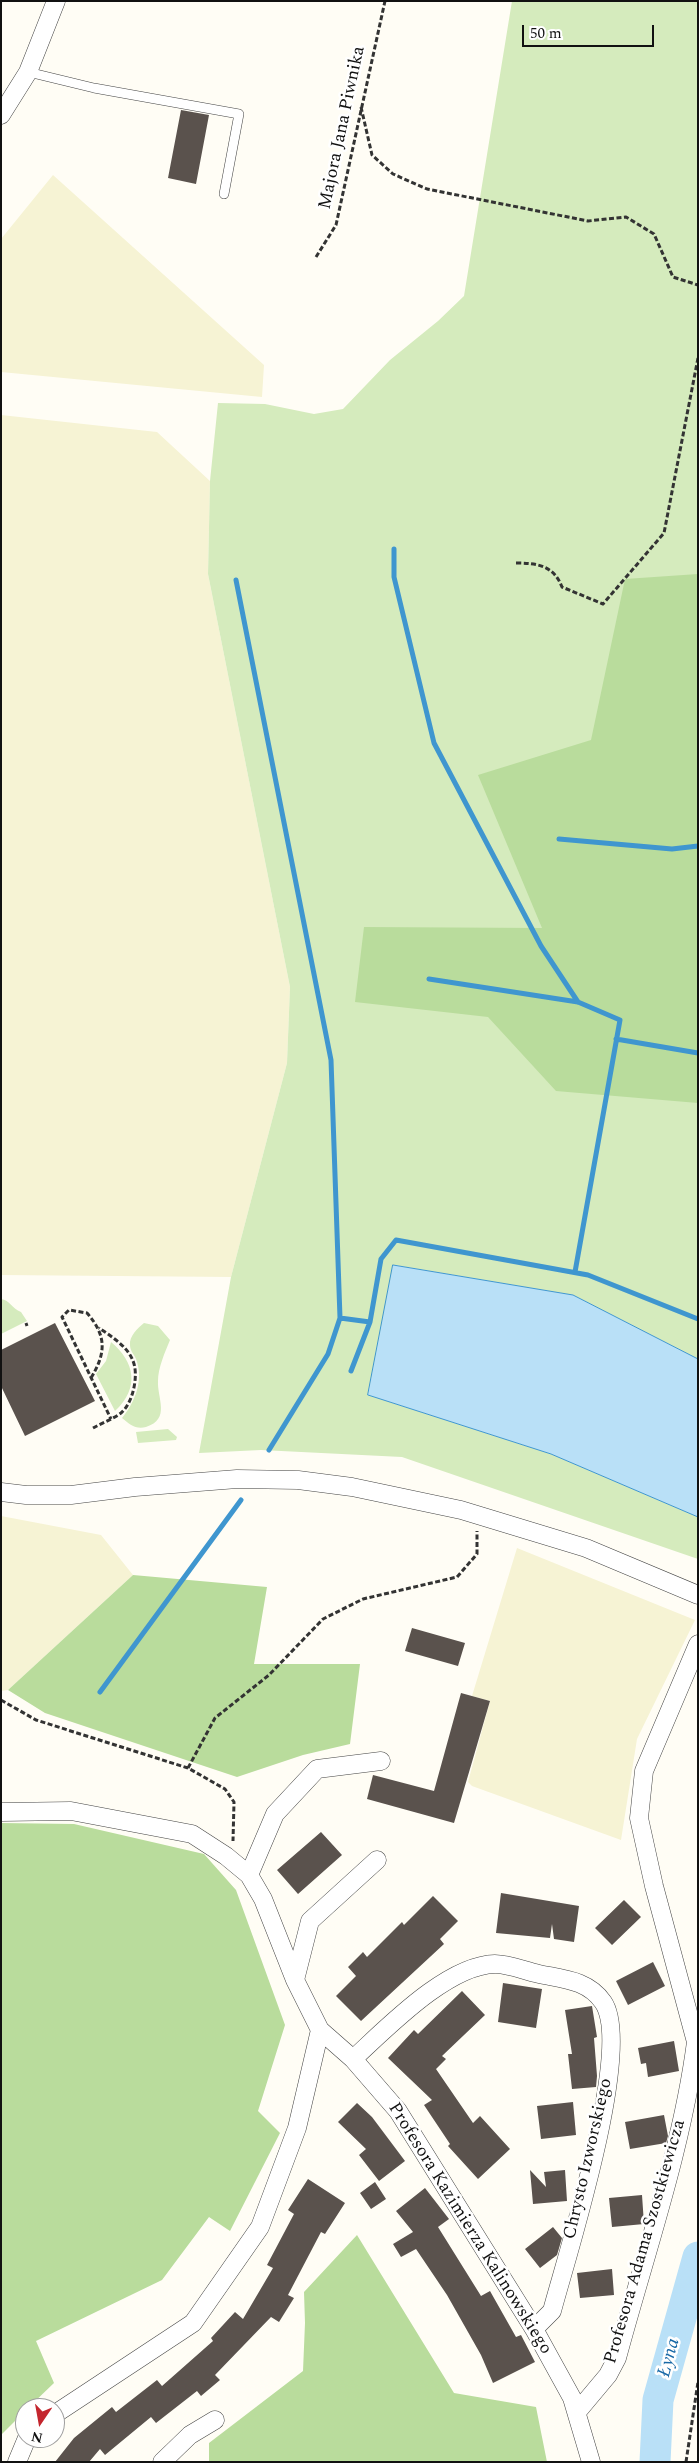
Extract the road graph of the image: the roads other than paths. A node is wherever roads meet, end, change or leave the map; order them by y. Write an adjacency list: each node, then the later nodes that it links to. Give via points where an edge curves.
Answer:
1 (56, 1): 2 (street)
2 (28, 72): 3 (street); 4 (lane, via 94,88 239,114)
3 (1, 115)
4 (224, 194)
5 (1, 1492): 6 (street, via 70,1495 238,1480 298,1480 352,1487 461,1510 586,1548)
6 (698, 1595)
7 (698, 1644): 17 (street, Profesora Adama Szostkiewicza, via 644,1771 639,1818 696,2042 693,2067 670,2166 617,2358 608,2375)
8 (381, 1761): 11 (street, via 317,1769 275,1814)
9 (1, 1812): 11 (street, Profesora Kazimierza Kalinowskiego, via 71,1811 192,1834)
10 (377, 1860): 12 (street, via 310,1921)
11 (249, 1875): 12 (street, Profesora Kazimierza Kalinowskiego, via 263,1899)
12 (294, 1980): 13 (street, Profesora Kazimierza Kalinowskiego)
13 (320, 2030): 14 (street, Profesora Kazimierza Kalinowskiego); 16 (street, via 297,2128 260,2227 193,2323)
14 (353, 2059): 15 (street, Profesora Kazimierza Kalinowskiego, via 398,2111); 15 (street, Chrysto Izworskiego, via 412,2006 460,1972 495,1964 586,1985 603,2002 612,2033 600,2129 552,2311)
15 (534, 2329): 17 (street, Profesora Kazimierza Kalinowskiego)
16 (65, 2407)
17 (577, 2412): 22 (street, Profesora Kazimierza Kalinowskiego)
18 (215, 2420): 21 (street, via 190,2435)
19 (23, 2448): 20 (street)
20 (17, 2462)
21 (162, 2462)
22 (591, 2462)

